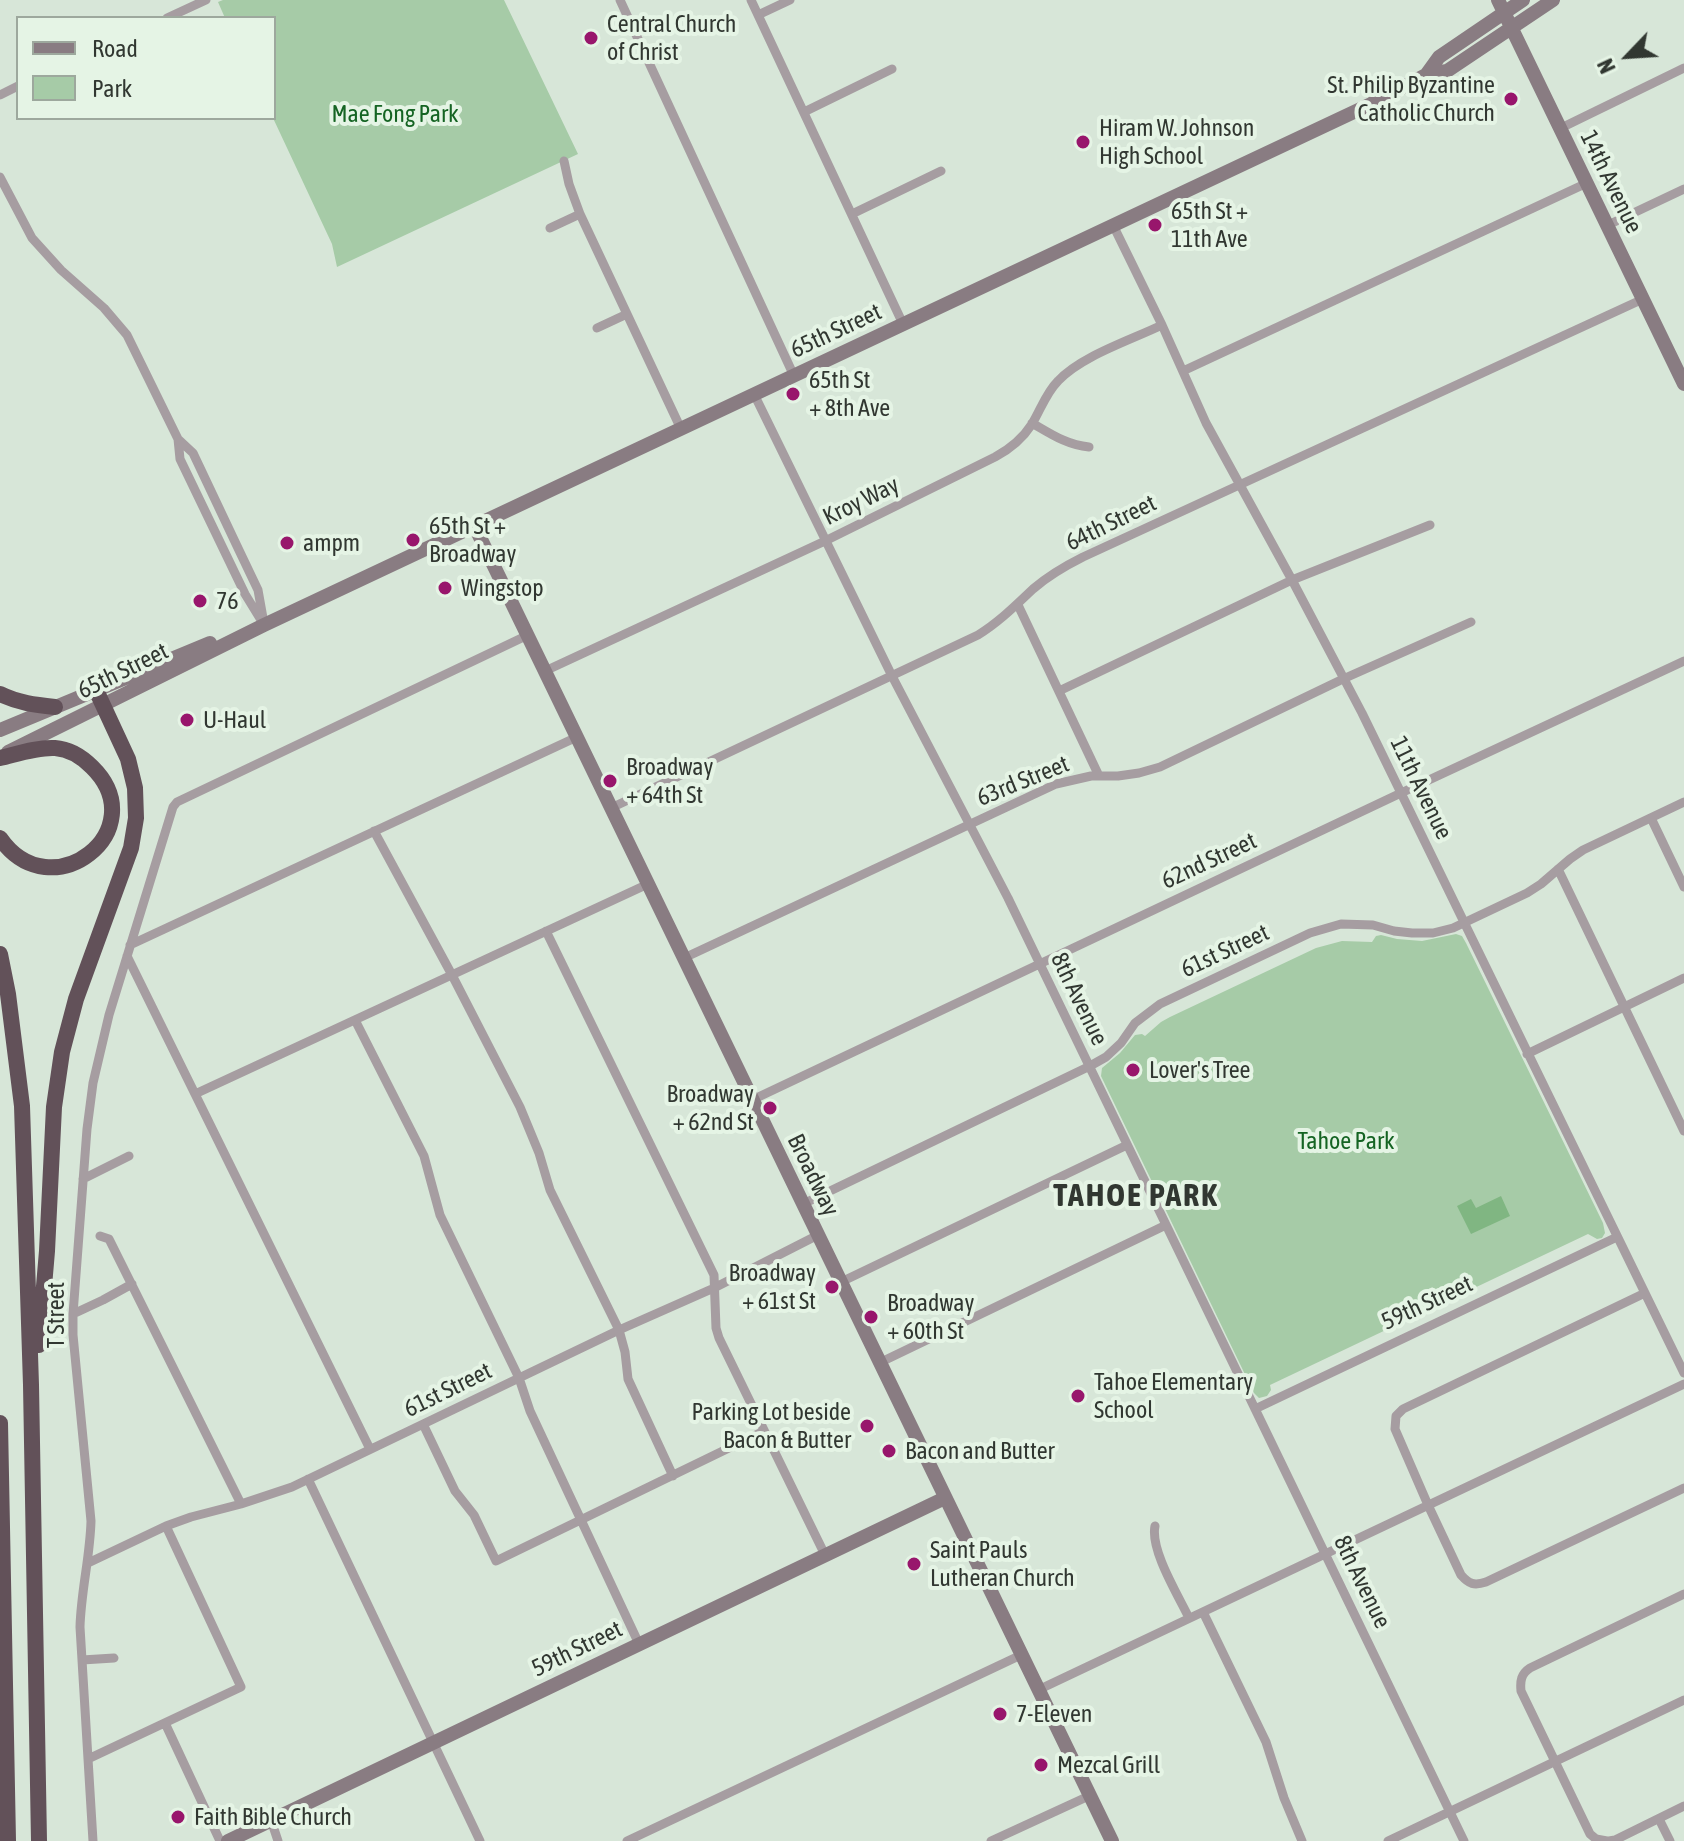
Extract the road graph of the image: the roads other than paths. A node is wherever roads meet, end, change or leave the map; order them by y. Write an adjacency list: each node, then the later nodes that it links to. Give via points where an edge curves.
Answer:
1 (206, 0): 9 (street)
2 (620, 0): 32 (street)
3 (751, 0): 8 (street)
4 (790, 0): 8 (street)
5 (1523, 0): 7 (main road, 65th Street)
6 (1553, 0): 10 (main road, 65th Street)
7 (1501, 6): 10 (main road, 14th Avenue); 13 (main road, 65th Street, via 1439,57)
8 (758, 15): 14 (street)
9 (171, 16)
10 (1512, 28): 13 (main road, 65th Street, via 1447,71); 15 (main road, 14th Avenue)
11 (1684, 68): 15 (street)
12 (892, 69): 14 (street)
13 (1426, 75): 23 (main road, 65th Street)
14 (804, 112): 22 (street)
15 (1561, 128): 19 (main road, 14th Avenue)
16 (564, 161): 21 (street)
17 (941, 171): 22 (street)
18 (0, 177): 45 (street, via 32,238 127,335 178,439 193,453 258,590)
19 (1587, 183): 24 (main road, 14th Avenue); 31 (street)
20 (1684, 189): 24 (street)
21 (580, 214): 25 (street); 27 (street)
22 (852, 214): 28 (street)
23 (1113, 225): 28 (main road, 65th Street); 29 (street, 11th Avenue)
24 (1608, 225): 26 (main road, 14th Avenue)
25 (550, 228)
26 (1643, 299): 33 (main road, 14th Avenue); 38 (street, 64th Street)
27 (627, 314): 30 (street); 36 (street)
28 (903, 324): 32 (main road, 65th Street)
29 (1162, 325): 31 (street, 11th Avenue); 35 (street, Kroy Way, via 1066,373)
30 (597, 328)
31 (1183, 371): 38 (street, 11th Avenue)
32 (794, 376): 34 (main road, 65th Street)
33 (1684, 384)
34 (754, 394): 36 (main road, 65th Street); 41 (street, 8th Avenue)
35 (1032, 423): 37 (street, via 1060,440); 41 (street, Kroy Way, via 1004,452)
36 (681, 429): 40 (main road, 65th Street)
37 (1089, 447)
38 (1239, 484): 42 (street, 11th Avenue); 43 (street, 64th Street, via 1070,564)
39 (1430, 525): 42 (street)
40 (475, 527): 45 (main road, 65th Street); 46 (main road, Broadway)
41 (825, 541): 48 (street, Kroy Way); 49 (street, 8th Avenue)
42 (1292, 580): 50 (street, 11th Avenue); 52 (street)
43 (1018, 605): 49 (street, 64th Street, via 978,635); 52 (street)
44 (1471, 622): 50 (street, 63rd Street)
45 (264, 625): 51 (main road, 65th Street); 54 (main road, 65th Street)
46 (528, 635): 48 (main road, Broadway); 72 (street, T Street, via 177,802)
47 (1684, 661): 60 (street, 62nd Street)
48 (545, 671): 57 (main road, Broadway)
49 (892, 676): 62 (street, 64th Street); 64 (street, 8th Avenue)
50 (1343, 679): 59 (street, 63rd Street, via 1160,767); 60 (street, 11th Avenue)
51 (96, 690): 54 (highway); 55 (main road, 65th Street)
52 (1059, 691): 59 (street)
53 (0, 694): 55 (highway)
54 (104, 706): 58 (main road, 65th Street); 104 (highway, via 128,759 136,818 131,848 62,1052 39,1357)
55 (55, 707): 56 (main road, 65th Street)
56 (0, 730)
57 (577, 737): 62 (main road, Broadway); 65 (street)
58 (0, 757): 66 (highway, via 49,748 76,753 102,778 112,812 111,826 97,849 70,865 34,865)
59 (1099, 776): 64 (street, 63rd Street, via 1056,784)
60 (1401, 793): 70 (street, 11th Avenue); 76 (street, 62nd Street)
61 (1684, 802): 63 (street, 61st Street)
62 (611, 808): 68 (main road, Broadway)
63 (1651, 818): 67 (street, 61st Street, via 1583,850); 69 (street)
64 (969, 825): 75 (street, 63rd Street); 76 (street, 8th Avenue)
65 (374, 831): 72 (street); 77 (street)
66 (0, 838)
67 (1558, 869): 70 (street, 61st Street, via 1527,893); 79 (street)
68 (648, 884): 71 (street); 75 (main road, Broadway)
69 (1684, 887)
70 (1465, 924): 81 (street, 11th Avenue); 82 (street, 61st Street, via 1421,933 1360,924 1319,929 1160,1004)
71 (546, 931): 77 (street); 96 (street, via 714,1275)
72 (130, 945): 74 (street, T Street)
73 (0, 954): 104 (highway, via 22,1106)
74 (127, 956): 83 (street); 88 (street, T Street, via 93,1083)
75 (684, 958): 84 (main road, Broadway)
76 (1040, 963): 82 (street, 8th Avenue); 84 (street, 62nd Street)
77 (452, 975): 80 (street); 99 (street, via 520,1107 550,1190)
78 (1684, 978): 79 (street)
79 (1624, 1006): 81 (street); 85 (street)
80 (355, 1020): 83 (street); 102 (street, via 424,1156 440,1215)
81 (1527, 1054): 93 (street, 11th Avenue)
82 (1090, 1066): 86 (street, 8th Avenue); 89 (street, 61st Street)
83 (195, 1094): 109 (street)
84 (752, 1100): 89 (main road, Broadway)
85 (1684, 1131)
86 (1127, 1145): 90 (street, 8th Avenue); 94 (street)
87 (129, 1156): 88 (street)
88 (83, 1179): 98 (street, T Street)
89 (803, 1204): 91 (main road, Broadway)
90 (1166, 1225): 100 (street); 105 (street, 8th Avenue)
91 (818, 1235): 94 (main road, Broadway); 96 (street, 61st Street)
92 (100, 1236): 95 (street, via 109,1239)
93 (1617, 1237): 97 (street, 11th Avenue); 105 (street, 59th Street)
94 (841, 1282): 100 (main road, Broadway)
95 (132, 1284): 98 (street); 114 (street)
96 (714, 1288): 99 (street, 61st Street); 108 (street, via 719,1338)
97 (1645, 1293): 101 (street, 11th Avenue); 115 (street, via 1399,1411 1395,1429)
98 (73, 1314): 122 (street, T Street, via 91,1521)
99 (619, 1330): 102 (street, 61st Street); 110 (street, via 628,1379)
100 (879, 1363): 113 (main road, Broadway)
101 (1684, 1373)
102 (519, 1378): 107 (street, 61st Street); 116 (street)
103 (1684, 1384): 115 (street)
104 (31, 1385): 144 (highway)
105 (1255, 1409): 120 (street, 8th Avenue)
106 (0, 1423): 123 (highway)
107 (423, 1424): 109 (street, 61st Street); 116 (street, via 496,1561)
108 (764, 1431): 110 (street); 121 (street)
109 (370, 1449): 111 (street, 61st Street)
110 (673, 1476): 116 (street)
111 (308, 1479): 114 (street, 61st Street); 134 (street)
112 (1684, 1488): 115 (street, via 1473,1584 1461,1575)
113 (945, 1498): 121 (main road, 59th Street); 128 (main road, Broadway)
114 (241, 1504): 117 (street, 61st Street)
115 (1428, 1505): 120 (street)
116 (581, 1520): 127 (street)
117 (166, 1526): 122 (street, 61st Street); 133 (street, via 241,1687)
118 (1155, 1526): 126 (street, via 1157,1551)
119 (0, 1536): 123 (highway)
120 (1326, 1553): 125 (street); 139 (street, 8th Avenue)
121 (825, 1555): 127 (main road, 59th Street)
122 (88, 1563): 130 (street, T Street, via 81,1606)
123 (3, 1566): 143 (highway)
124 (1684, 1594): 136 (street, via 1522,1676 1521,1691)
125 (1203, 1612): 126 (street); 153 (street, via 1266,1742)
126 (1189, 1618): 131 (street)
127 (639, 1644): 134 (main road, 59th Street)
128 (1021, 1655): 131 (main road, Broadway); 150 (street)
129 (114, 1658): 130 (street)
130 (82, 1660): 135 (street, T Street)
131 (1038, 1690): 137 (main road, Broadway)
132 (1684, 1700): 136 (street)
133 (165, 1723): 135 (street); 146 (street)
134 (433, 1742): 141 (main road, 59th Street); 149 (street)
135 (88, 1759): 145 (street, T Street)
136 (1555, 1761): 139 (street); 142 (street, via 1590,1834)
137 (1091, 1795): 151 (street); 152 (main road, Broadway)
138 (1684, 1806): 140 (street)
139 (1450, 1810): 154 (street); 155 (street, 8th Avenue)
140 (1659, 1819): 156 (street); 157 (street)
141 (271, 1820): 147 (main road, 59th Street); 148 (street)
142 (1600, 1840): 156 (street)
143 (8, 1841)
144 (39, 1841)
145 (93, 1841)
146 (220, 1841)
147 (228, 1841)
148 (278, 1841)
149 (480, 1841)
150 (627, 1841)
151 (991, 1841)
152 (1112, 1841)
153 (1302, 1841)
154 (1388, 1841)
155 (1464, 1841)
156 (1608, 1841)
157 (1670, 1841)

